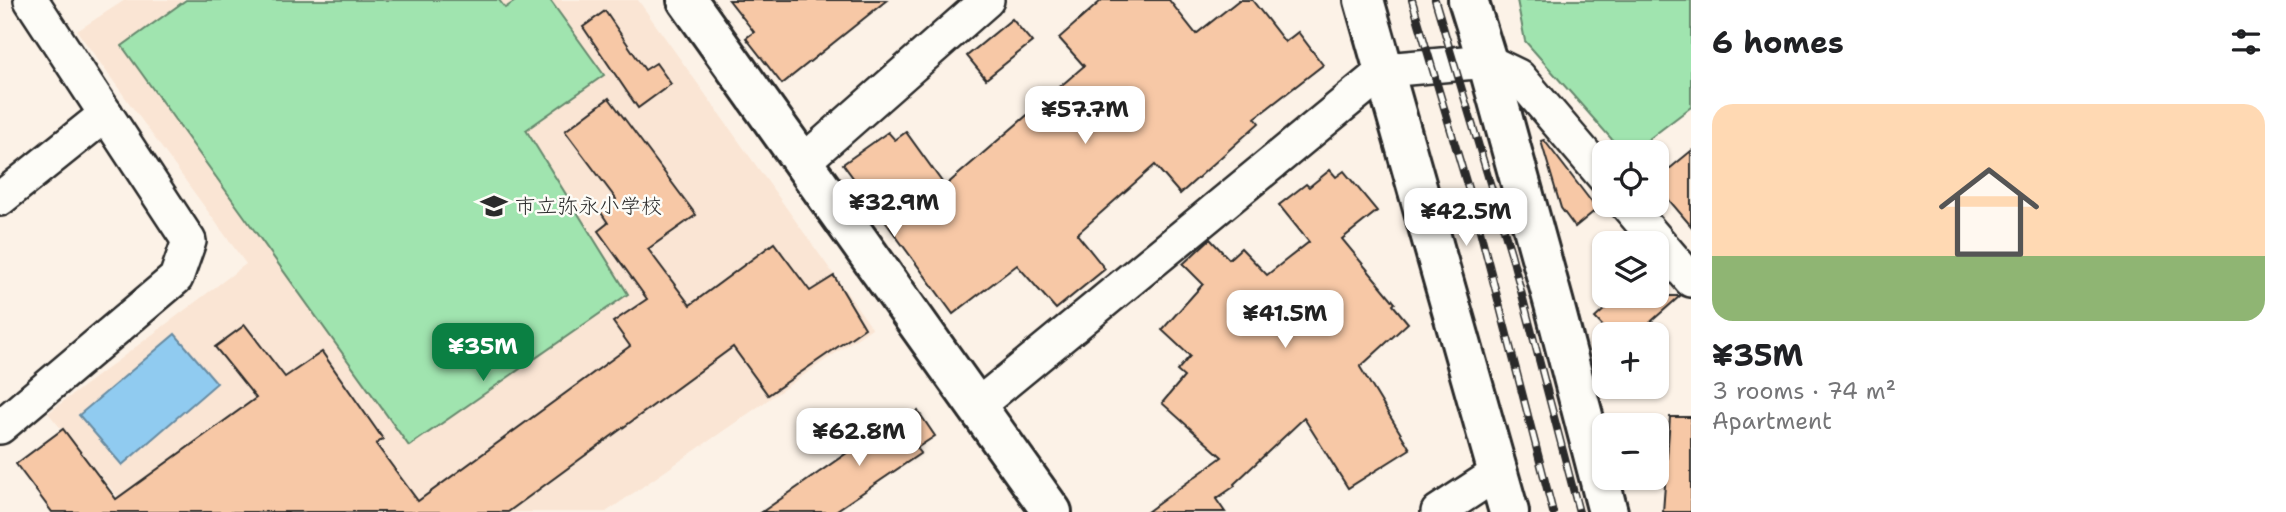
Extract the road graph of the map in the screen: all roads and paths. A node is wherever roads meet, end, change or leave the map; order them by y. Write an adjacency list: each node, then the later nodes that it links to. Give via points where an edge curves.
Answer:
1 (31, 0): 8 (street)
2 (687, 0): 9 (street)
3 (987, 0): 9 (street)
4 (1364, 0): 7 (street)
5 (1468, 0): 6 (street)
6 (1487, 61): 7 (street); 10 (street, via 1518,76); 20 (street)
7 (1385, 70): 14 (street); 16 (street)
8 (106, 114): 11 (street); 15 (street, via 189,241 176,278)
9 (803, 162): 14 (street)
10 (1592, 163)
11 (0, 199)
12 (1637, 217): 13 (street)
13 (1691, 280)
14 (977, 406): 17 (street)
15 (0, 426)
16 (1499, 472): 18 (street); 19 (street)
17 (1052, 512)
18 (1438, 512)
19 (1509, 512)
20 (1608, 512)

